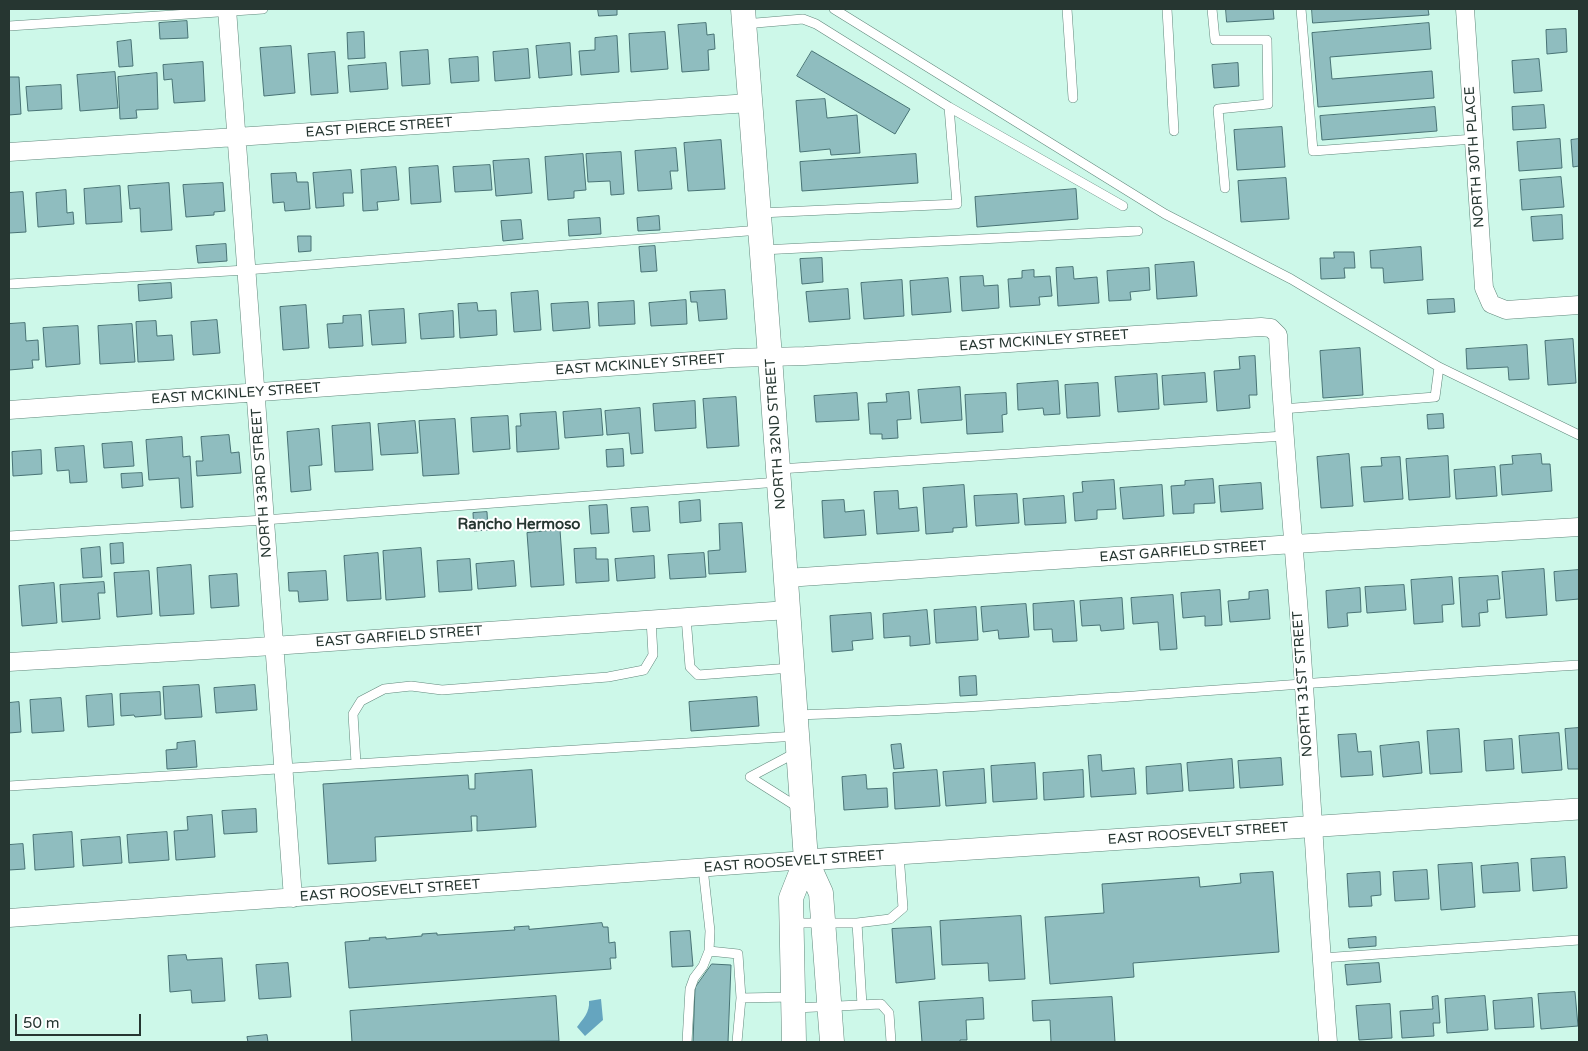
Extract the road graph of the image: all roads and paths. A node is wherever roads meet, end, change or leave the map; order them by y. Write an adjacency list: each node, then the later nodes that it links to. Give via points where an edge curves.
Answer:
1 (263, 9): 8 (lane)
2 (834, 9): 27 (lane, via 1165,214 1291,279)
3 (1067, 9): 11 (lane)
4 (1167, 9): 14 (lane)
5 (1212, 9): 18 (lane, via 1215,40 1267,40 1268,104 1218,109)
6 (1301, 9): 16 (lane, via 1313,151)
7 (1465, 9): 16 (street, NORTH 30TH PLACE)
8 (227, 10): 10 (lane); 15 (street, NORTH 33RD STREET)
9 (743, 17): 12 (main road, NORTH 32ND STREET); 13 (lane, via 803,19 816,24)
10 (9, 26)
11 (1073, 98)
12 (750, 103): 15 (street, EAST PIERCE STREET); 20 (main road, NORTH 32ND STREET)
13 (949, 106): 19 (lane); 20 (lane, via 958,204 805,211)
14 (1174, 132)
15 (236, 137): 17 (street, EAST PIERCE STREET); 22 (street, NORTH 33RD STREET)
16 (1474, 140): 24 (street, NORTH 30TH PLACE, via 1484,288 1491,304 1506,310)
17 (9, 152)
18 (1225, 188)
19 (1123, 206)
20 (760, 231): 21 (lane); 22 (lane); 26 (main road, NORTH 32ND STREET)
21 (1138, 231)
22 (246, 270): 23 (lane); 28 (street, NORTH 33RD STREET)
23 (9, 284)
24 (1579, 305)
25 (1271, 328): 26 (street, EAST MCKINLEY STREET); 29 (street, NORTH 31ST STREET, via 1278,334)
26 (770, 357): 28 (street, EAST MCKINLEY STREET); 33 (main road, NORTH 32ND STREET)
27 (1439, 367): 29 (lane, via 1435,397); 31 (lane)
28 (256, 393): 30 (street, EAST MCKINLEY STREET); 34 (street, NORTH 33RD STREET)
29 (1282, 409): 32 (street, NORTH 31ST STREET)
30 (9, 410)
31 (1579, 435)
32 (1284, 436): 33 (lane); 37 (street, NORTH 31ST STREET)
33 (779, 476): 34 (lane); 38 (main road, NORTH 32ND STREET)
34 (264, 520): 36 (lane); 42 (street, NORTH 33RD STREET)
35 (1579, 527): 37 (street, EAST GARFIELD STREET)
36 (9, 536)
37 (1294, 544): 38 (street, EAST GARFIELD STREET); 46 (street, NORTH 31ST STREET)
38 (786, 578): 39 (main road, NORTH 32ND STREET)
39 (788, 610): 40 (street, EAST GARFIELD STREET); 45 (main road, NORTH 32ND STREET)
40 (686, 617): 41 (street, EAST GARFIELD STREET); 45 (lane, via 690,668 698,675)
41 (651, 619): 42 (street, EAST GARFIELD STREET); 48 (lane, via 653,655 644,670 608,677 442,690 411,686 384,689 361,701 353,714)
42 (273, 646): 43 (street, EAST GARFIELD STREET); 49 (street, NORTH 33RD STREET)
43 (9, 662)
44 (1579, 665): 46 (lane)
45 (793, 668): 47 (main road, NORTH 32ND STREET)
46 (1304, 685): 47 (lane, via 908,710); 53 (street, NORTH 31ST STREET)
47 (798, 734): 48 (lane); 52 (main road, NORTH 32ND STREET); 52 (lane, via 750,777)
48 (356, 763): 49 (lane)
49 (283, 768): 50 (lane); 57 (street, NORTH 33RD STREET)
50 (9, 786)
51 (1579, 809): 53 (street, EAST ROOSEVELT STREET)
52 (803, 811): 55 (main road, NORTH 32ND STREET)
53 (1312, 826): 54 (street, EAST ROOSEVELT STREET); 64 (street, NORTH 31ST STREET)
54 (899, 854): 55 (street, EAST ROOSEVELT STREET); 61 (lane, via 903,908 890,919)
55 (806, 860): 56 (street, EAST ROOSEVELT STREET); 59 (main road, NORTH 32ND STREET, via 821,893); 60 (main road, NORTH 32ND STREET, via 791,898)
56 (703, 868): 57 (street, EAST ROOSEVELT STREET); 63 (lane)
57 (293, 898): 58 (street, EAST ROOSEVELT STREET)
58 (9, 918)
59 (823, 922): 60 (lane); 61 (lane); 68 (main road, NORTH 32ND STREET)
60 (792, 923): 66 (main road, NORTH 32ND STREET)
61 (857, 923): 67 (lane)
62 (1579, 940): 64 (lane)
63 (709, 951): 65 (lane, via 738,954); 69 (lane, via 690,989)
64 (1322, 958): 74 (street, NORTH 31ST STREET)
65 (741, 998): 66 (lane); 70 (lane)
66 (793, 1003): 68 (lane); 71 (main road, NORTH 32ND STREET)
67 (862, 1005): 68 (lane); 73 (lane, via 881,1004 890,1013)
68 (830, 1007): 72 (main road, NORTH 32ND STREET)
69 (687, 1042)
70 (737, 1042)
71 (794, 1042)
72 (832, 1042)
73 (891, 1042)
74 (1328, 1042)

